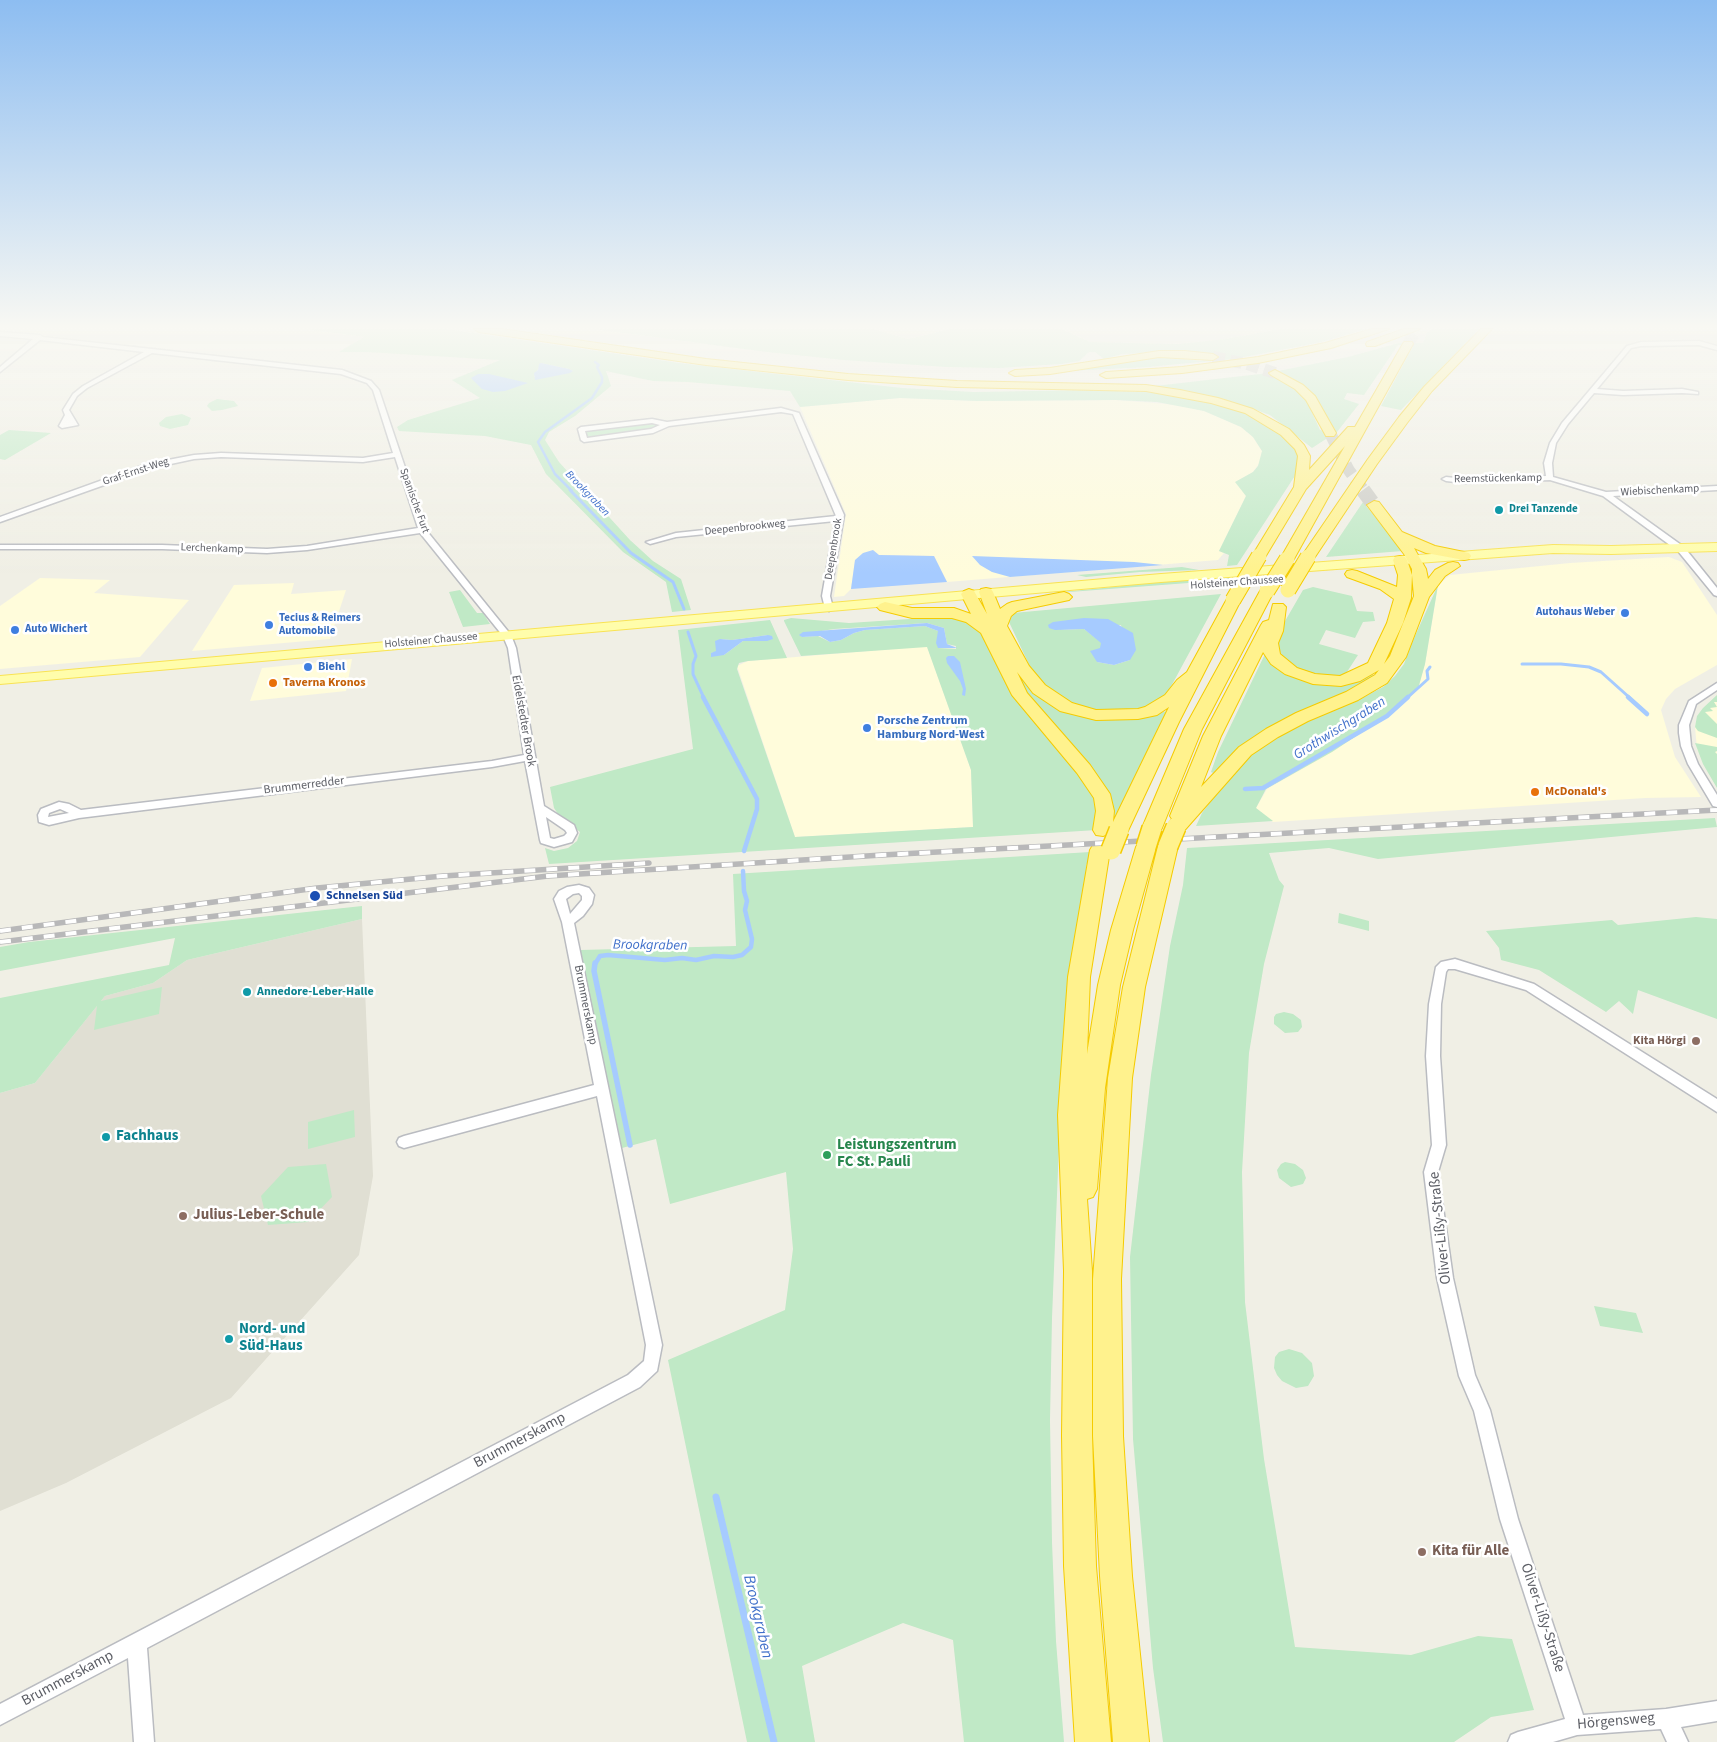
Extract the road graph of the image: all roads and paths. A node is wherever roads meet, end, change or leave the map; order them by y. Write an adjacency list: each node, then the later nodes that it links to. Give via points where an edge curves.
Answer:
1 (66, 410): 10 (street)
2 (382, 410): 14 (street, Spanische Furt)
3 (779, 410): 12 (street, Deepenbrook)
4 (785, 410): 21 (street, Deepenbrook, via 798,415)
5 (1241, 410): 17 (highway, via 1262,418 1293,439 1304,456)
6 (1318, 410): 13 (highway)
7 (1372, 410): 11 (highway)
8 (1411, 410): 39 (highway, bridge, via 1372,462)
9 (1575, 410): 15 (street, Reemstückenkamp, via 1553,443 1548,463)
10 (68, 415)
11 (1367, 419): 17 (highway, via 1353,429); 52 (highway, bridge, via 1267,591 1193,729)
12 (667, 424): 12 (street, via 652,421 581,429 584,440 656,431)
13 (1330, 433)
14 (396, 455): 22 (street, Graf-Ernst-Weg, via 363,460 221,455 176,460 122,475); 23 (street, Spanische Furt)
15 (1550, 478): 16 (street, Reemstückenkamp); 19 (street, Reemstückenkamp)
16 (1446, 479)
17 (1301, 487): 43 (highway, bridge, via 1233,600)
18 (1717, 488): 19 (street, Wiebischenkamp)
19 (1606, 494): 28 (street, Wiebischenkamp)
20 (1374, 505): 24 (highway)
21 (840, 518): 25 (street, Deepenbrookweg, via 676,535); 40 (street, Deepenbrook, via 826,596)
22 (0, 520)
23 (422, 530): 26 (street, Lerchenkamp, via 317,547 267,550); 42 (street, Spanische Furt)
24 (1399, 536): 29 (highway); 30 (highway)
25 (650, 542)
26 (0, 547)
27 (1717, 547): 28 (main road, Holsteiner Chaussee)
28 (1681, 549): 29 (main road, Holsteiner Chaussee, via 1611,550 1565,557); 32 (street)
29 (1458, 561): 30 (main road, Holsteiner Chaussee); 33 (highway, via 1440,573)
30 (1409, 565): 31 (main road, Holsteiner Chaussee); 33 (highway); 34 (main road, Holsteiner Chaussee); 36 (highway)
31 (1352, 574): 35 (main road, Holsteiner Chaussee); 36 (highway, via 1385,586)
32 (1717, 593)
33 (1422, 596): 50 (highway, via 1398,657 1381,679 1352,696 1302,717 1245,751)
34 (979, 597): 35 (main road, Holsteiner Chaussee); 37 (main road, Holsteiner Chaussee, via 906,599); 38 (main road, Holsteiner Chaussee); 41 (highway)
35 (1064, 597): 41 (highway, via 1012,607)
36 (1403, 598): 39 (highway, via 1396,623 1375,666 1340,681 1302,676 1277,661 1270,643)
37 (862, 605): 38 (main road, Holsteiner Chaussee); 40 (main road, Holsteiner Chaussee)
38 (885, 607): 41 (highway, via 912,613 954,613)
39 (1278, 607): 50 (highway, via 1212,736)
40 (829, 608): 42 (main road, Holsteiner Chaussee)
41 (994, 628): 43 (highway, via 1039,689 1080,712 1125,716 1151,711 1171,699); 51 (highway, via 1020,694 1099,790)
42 (507, 635): 44 (main road, Holsteiner Chaussee); 46 (street, Eidelstedter Brook, via 512,648)
43 (1193, 676): 51 (highway)
44 (0, 680)
45 (1717, 686): 47 (street, via 1692,703 1684,733 1693,764)
46 (528, 756): 48 (street, Eidelstedter Brook); 49 (street, Brummerredder, via 492,764)
47 (1717, 804)
48 (540, 808)
49 (79, 814)
50 (1176, 827): 52 (highway, bridge)
51 (1111, 830): 57 (highway, via 1088,920 1079,977 1070,1115)
52 (1155, 841): 57 (highway, via 1122,930 1109,984 1092,1088); 65 (highway, via 1120,1078 1107,1279 1108,1436 1116,1576)
53 (568, 922): 54 (street, Brummerskamp)
54 (601, 1089): 56 (street); 58 (street, Brummerskamp, via 654,1345 651,1365 634,1381)
55 (1717, 1106): 62 (street, Oliver-Lißy-Straße, via 1530,987 1455,964 1445,965 1440,970 1433,1056 1439,1145 1431,1172 1445,1278 1467,1376 1482,1410 1509,1519)
56 (404, 1142)
57 (1078, 1271): 64 (highway, via 1076,1435 1080,1566)
58 (137, 1643): 60 (street, Brummerskamp); 63 (street)
59 (1717, 1711): 61 (street, Hörgensweg)
60 (0, 1715)
61 (1666, 1718): 62 (street, Hörgensweg); 67 (street)
62 (1577, 1725): 66 (street, Hörgensweg)
63 (144, 1742)
64 (1093, 1742)
65 (1131, 1742)
66 (1518, 1742)
67 (1678, 1742)

